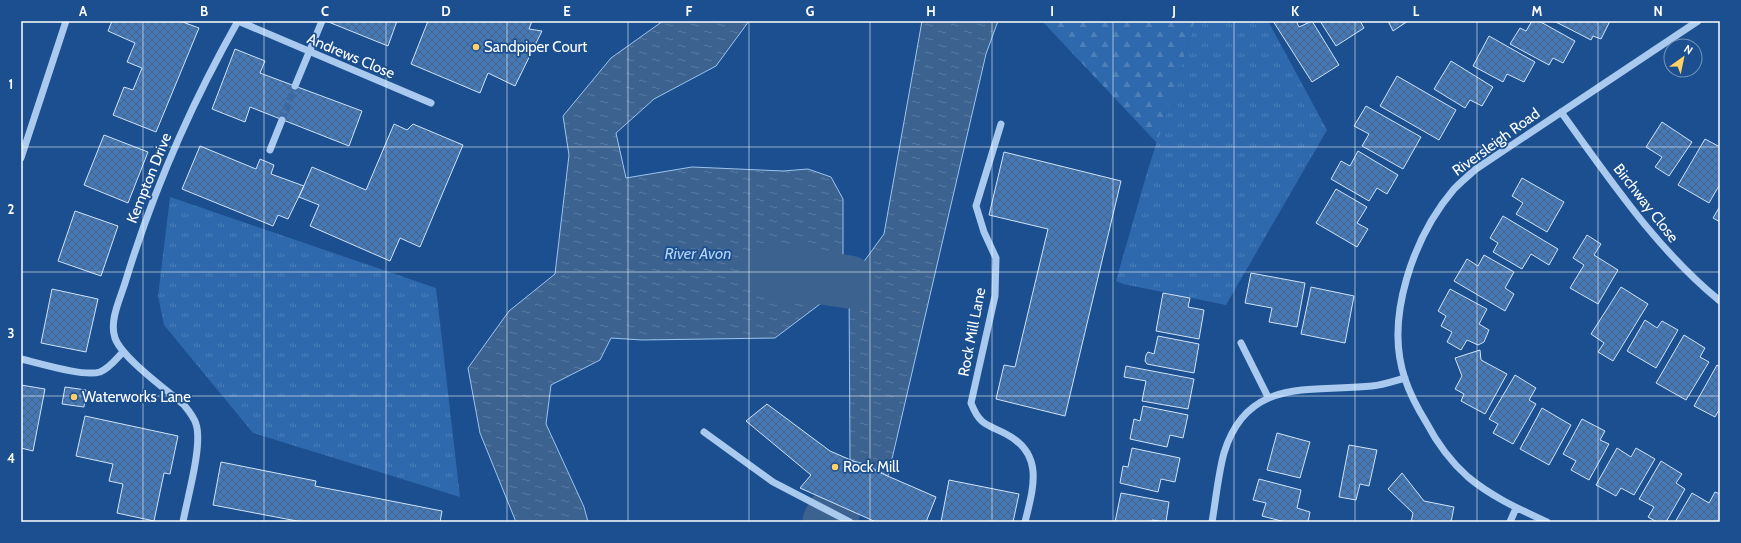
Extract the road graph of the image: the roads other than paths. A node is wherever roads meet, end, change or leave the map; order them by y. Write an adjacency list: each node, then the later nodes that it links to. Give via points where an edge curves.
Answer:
1 (66, 21): 12 (street)
2 (238, 21): 5 (street, Andrews Close); 15 (street, Kempton Drive, via 192,109 158,185 137,243 113,322 114,337)
3 (322, 21): 5 (street)
4 (1698, 21): 8 (street, Riversleigh Road)
5 (308, 52): 6 (street); 7 (street, Andrews Close)
6 (295, 86)
7 (432, 103)
8 (1560, 112): 13 (street, Birchway Close, via 1664,249 1695,281); 17 (street, Riversleigh Road, via 1476,169 1455,189 1427,230 1413,259 1401,307 1399,347)
9 (282, 120): 11 (street)
10 (1001, 124): 23 (street, Rock Mill Lane, via 976,206 996,258 995,296 971,403 975,414 982,422 1007,435 1024,448 1032,460 1033,493)
11 (270, 150)
12 (21, 158)
13 (1720, 301)
14 (1241, 343): 18 (street)
15 (123, 352): 16 (street, via 111,366 100,372 86,374); 21 (street, Kempton Drive, via 184,405 197,424 197,449)
16 (22, 359)
17 (1405, 378): 18 (street, via 1374,386 1288,392); 20 (street, Riversleigh Road, via 1432,434 1451,459 1468,477)
18 (1268, 397): 24 (street, via 1245,414 1224,452)
19 (704, 432): 22 (street, via 773,482)
20 (1516, 508): 25 (street); 26 (street, Riversleigh Road)
21 (183, 522)
22 (850, 522)
23 (1025, 522)
24 (1212, 522)
25 (1510, 522)
26 (1547, 522)

